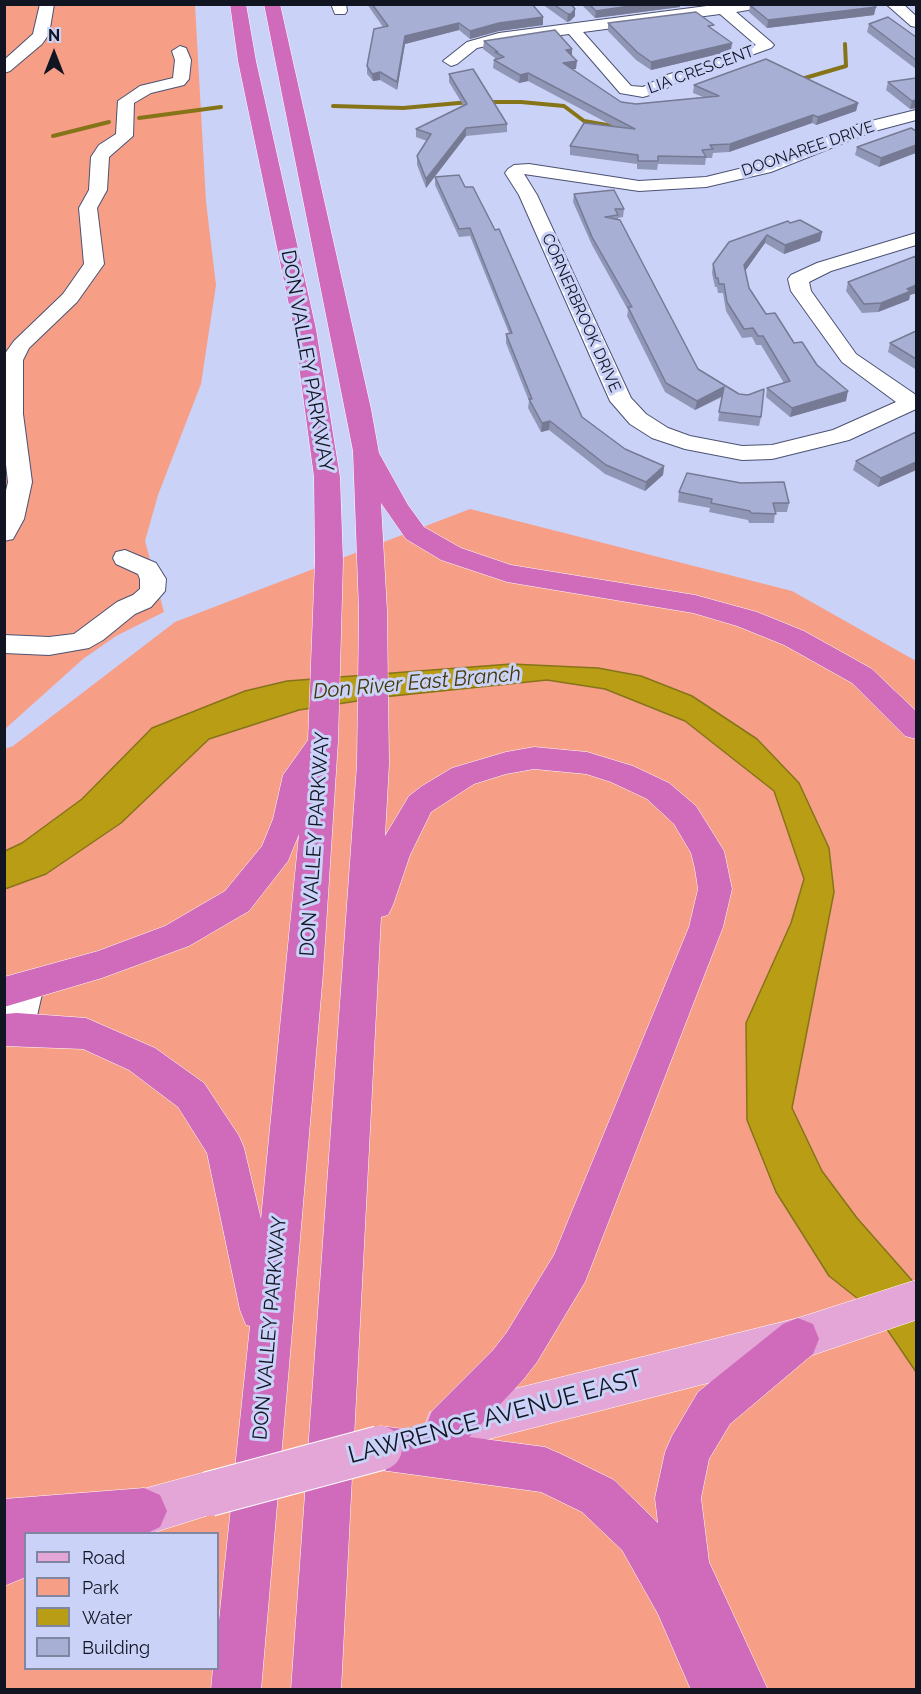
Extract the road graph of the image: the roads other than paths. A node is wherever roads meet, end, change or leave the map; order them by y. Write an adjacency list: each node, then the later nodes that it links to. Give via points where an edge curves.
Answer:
1 (47, 4): 11 (street, via 37,41)
2 (238, 4): 22 (highway, DON VALLEY PARKWAY, via 305,329 327,477 328,617)
3 (272, 4): 17 (highway, DON VALLEY PARKWAY)
4 (760, 4): 6 (street)
5 (893, 4): 7 (street)
6 (724, 9): 8 (street); 8 (street, LIA CRESCENT, via 766,45 644,92 626,90)
7 (916, 22)
8 (572, 28): 10 (street, via 481,41)
9 (180, 51): 15 (street, via 183,70 178,82 146,89 126,101 124,135 100,157 98,190 88,208 94,264 70,298 21,345 12,360)
10 (451, 61)
11 (4, 68)
12 (916, 115): 13 (street, DOONAREE DRIVE, via 865,128 765,168 706,182 622,185)
13 (520, 169): 16 (street, CORNERBROOK DRIVE, via 514,171 516,178 528,195 621,401 660,434 742,453 772,452 841,435)
14 (916, 239): 16 (street, via 824,267 798,279 801,291 849,358)
15 (8, 393): 18 (street, via 20,482 12,519)
16 (914, 402)
17 (366, 451): 21 (highway, via 415,533 452,554 507,573 695,604 747,619 794,638 862,676); 23 (highway, DON VALLEY PARKWAY, via 373,611 373,764)
18 (4, 534)
19 (125, 558): 20 (street, via 147,569 153,579 152,591 142,601 80,642 49,646)
20 (4, 644)
21 (916, 728)
22 (323, 741): 24 (highway, via 299,775 289,819 276,852 237,901 177,936 102,964); 28 (highway, DON VALLEY PARKWAY)
23 (362, 947): 29 (highway, via 393,855 420,804 463,776 506,763 571,760 641,782 685,815 707,851 712,869 714,889 706,927 570,1268 515,1356 491,1384); 39 (highway, DON VALLEY PARKWAY)
24 (16, 988): 25 (street)
25 (11, 1030): 28 (highway, via 86,1034 142,1059 191,1095 225,1148)
26 (916, 1300): 27 (main road, LAWRENCE AVENUE EAST)
27 (798, 1339): 29 (main road, LAWRENCE AVENUE EAST); 41 (highway, via 714,1408 688,1452 678,1498 686,1565)
28 (269, 1344): 38 (highway, DON VALLEY PARKWAY)
29 (440, 1430): 30 (main road, LAWRENCE AVENUE EAST)
30 (380, 1448): 31 (main road, LAWRENCE AVENUE EAST, bridge); 40 (highway, via 545,1470 598,1496 638,1534 675,1597)
31 (144, 1511): 32 (highway); 33 (main road, LAWRENCE AVENUE EAST)
32 (4, 1522)
33 (75, 1532)
34 (24, 1547): 35 (main road)
35 (4, 1552)
36 (24, 1554): 37 (highway)
37 (4, 1563)
38 (236, 1689)
39 (316, 1689)
40 (716, 1689)
41 (743, 1689)

